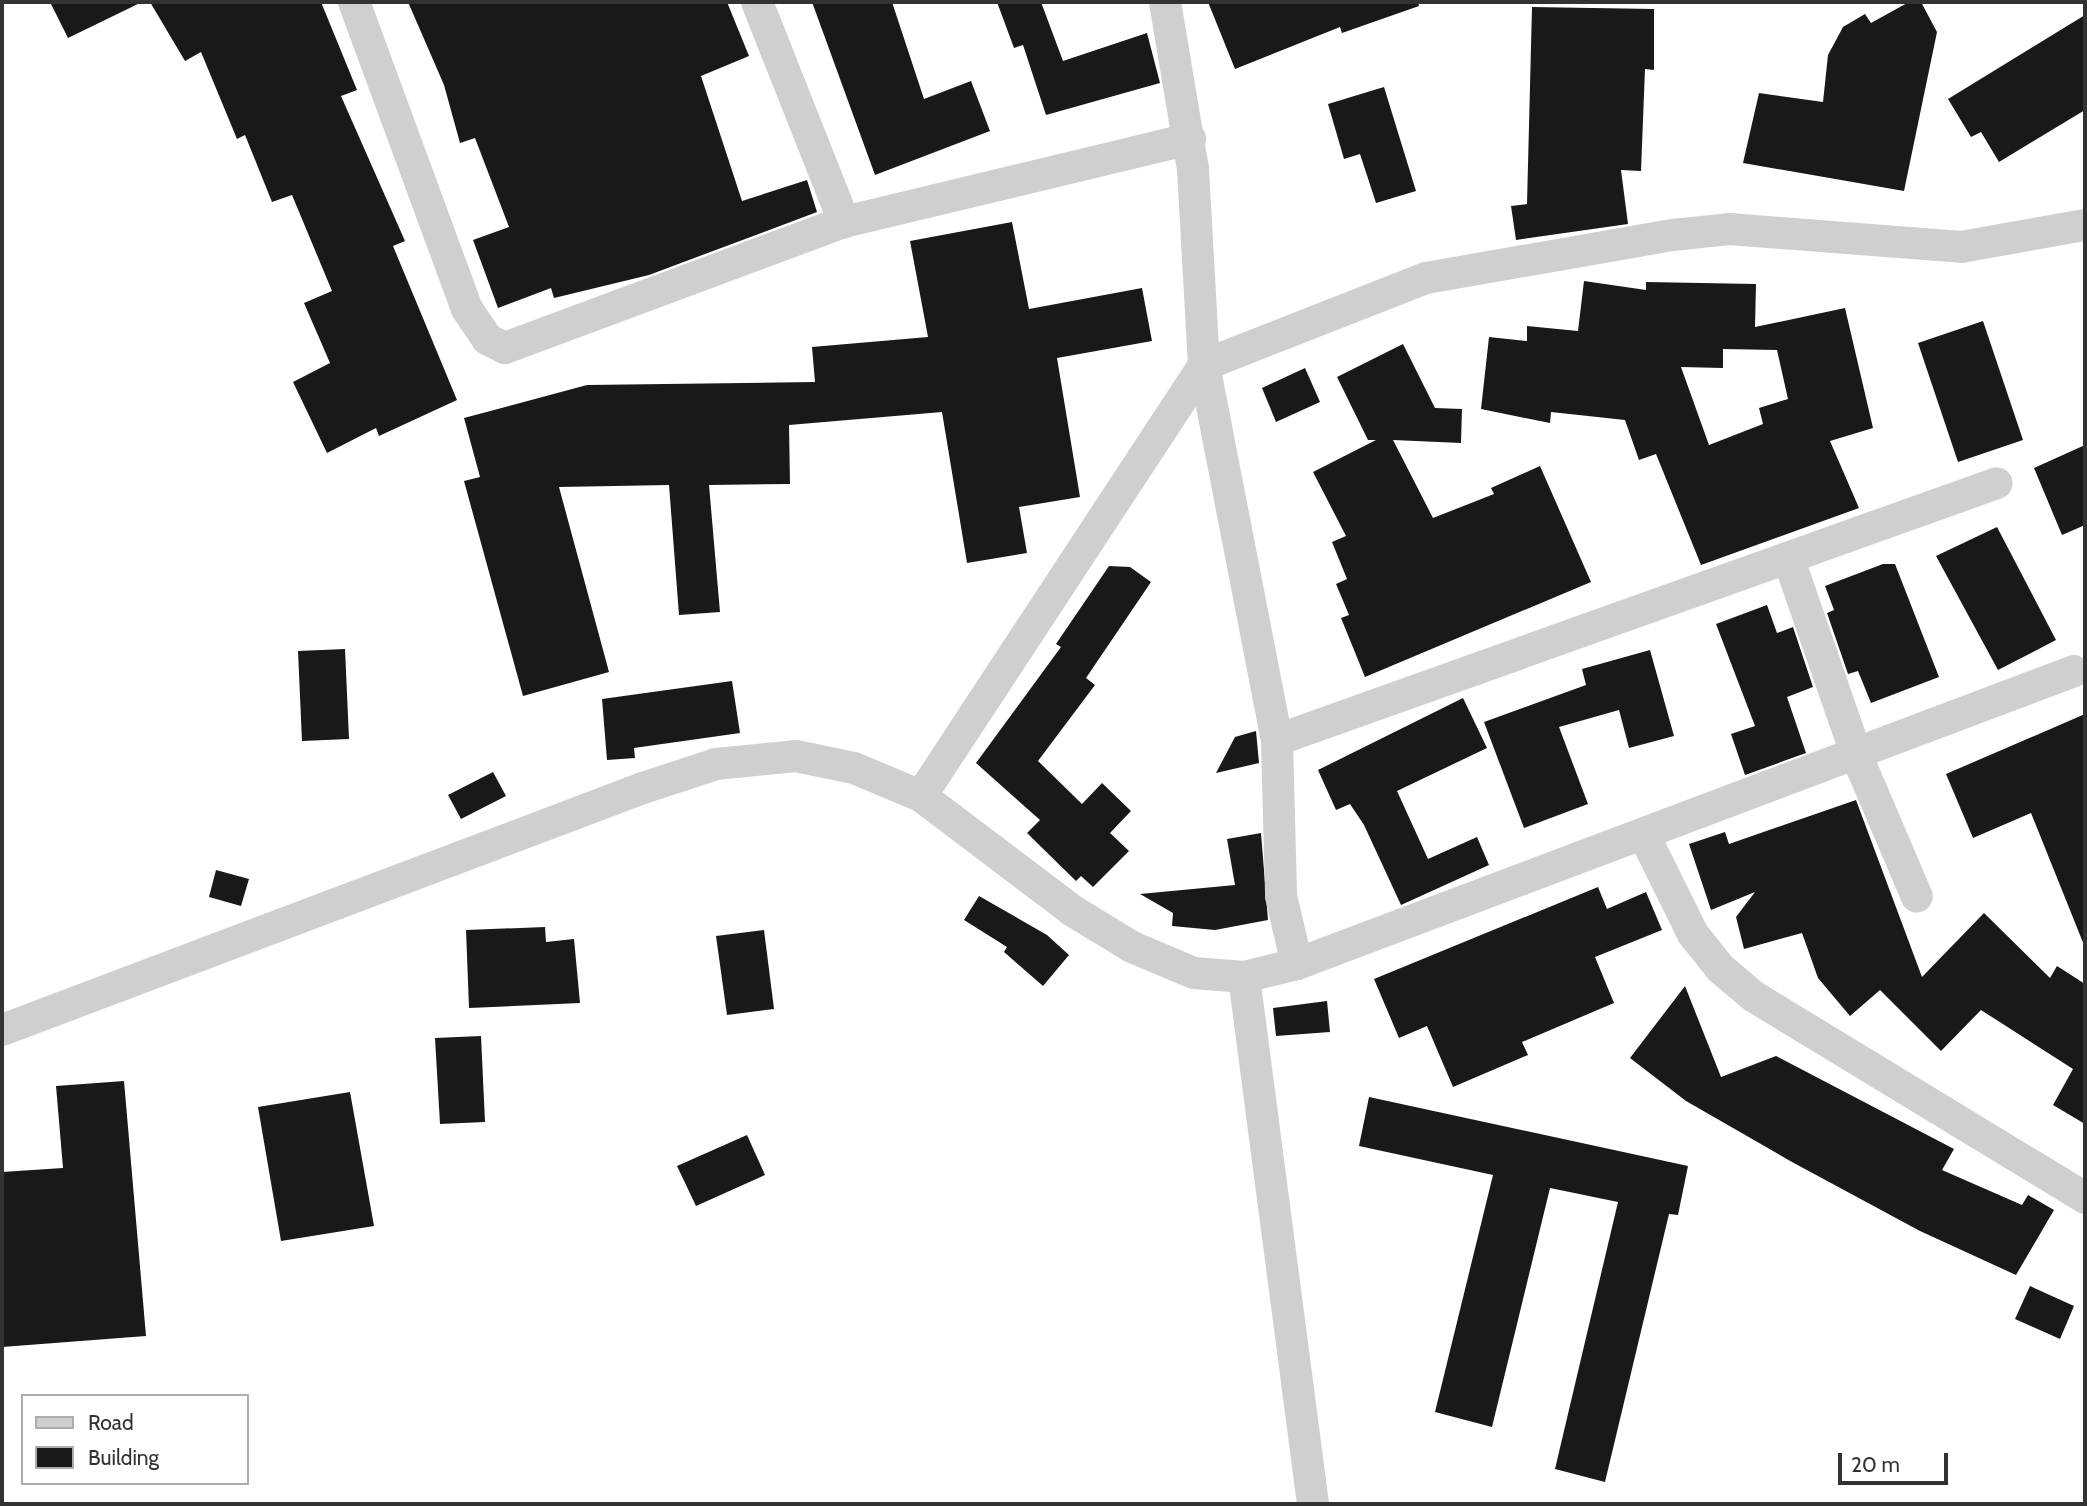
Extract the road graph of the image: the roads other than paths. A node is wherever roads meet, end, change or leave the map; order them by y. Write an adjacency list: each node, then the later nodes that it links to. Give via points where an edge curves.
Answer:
1 (354, 2): 5 (street, via 467,309 487,339 505,348)
2 (757, 2): 5 (street)
3 (1165, 2): 4 (street)
4 (1190, 139): 5 (street); 7 (street)
5 (844, 222)
6 (2085, 225): 7 (street, via 1961,247 1729,229 1673,235 1426,278)
7 (1205, 365): 11 (street); 13 (street)
8 (1997, 483): 9 (street)
9 (1789, 560): 11 (street); 12 (street)
10 (2074, 671): 12 (street)
11 (1277, 740): 16 (street, via 1281,896)
12 (1856, 754): 14 (street); 15 (street)
13 (921, 796): 17 (street, via 1073,911 1132,947 1194,973); 18 (street, via 853,768 796,756 716,764)
14 (1644, 835): 16 (street); 19 (street, via 1693,934 1720,968 1753,996)
15 (1917, 897)
16 (1297, 964): 17 (street)
17 (1244, 977): 20 (street)
18 (2, 1030)
19 (2085, 1198)
20 (1313, 1504)

